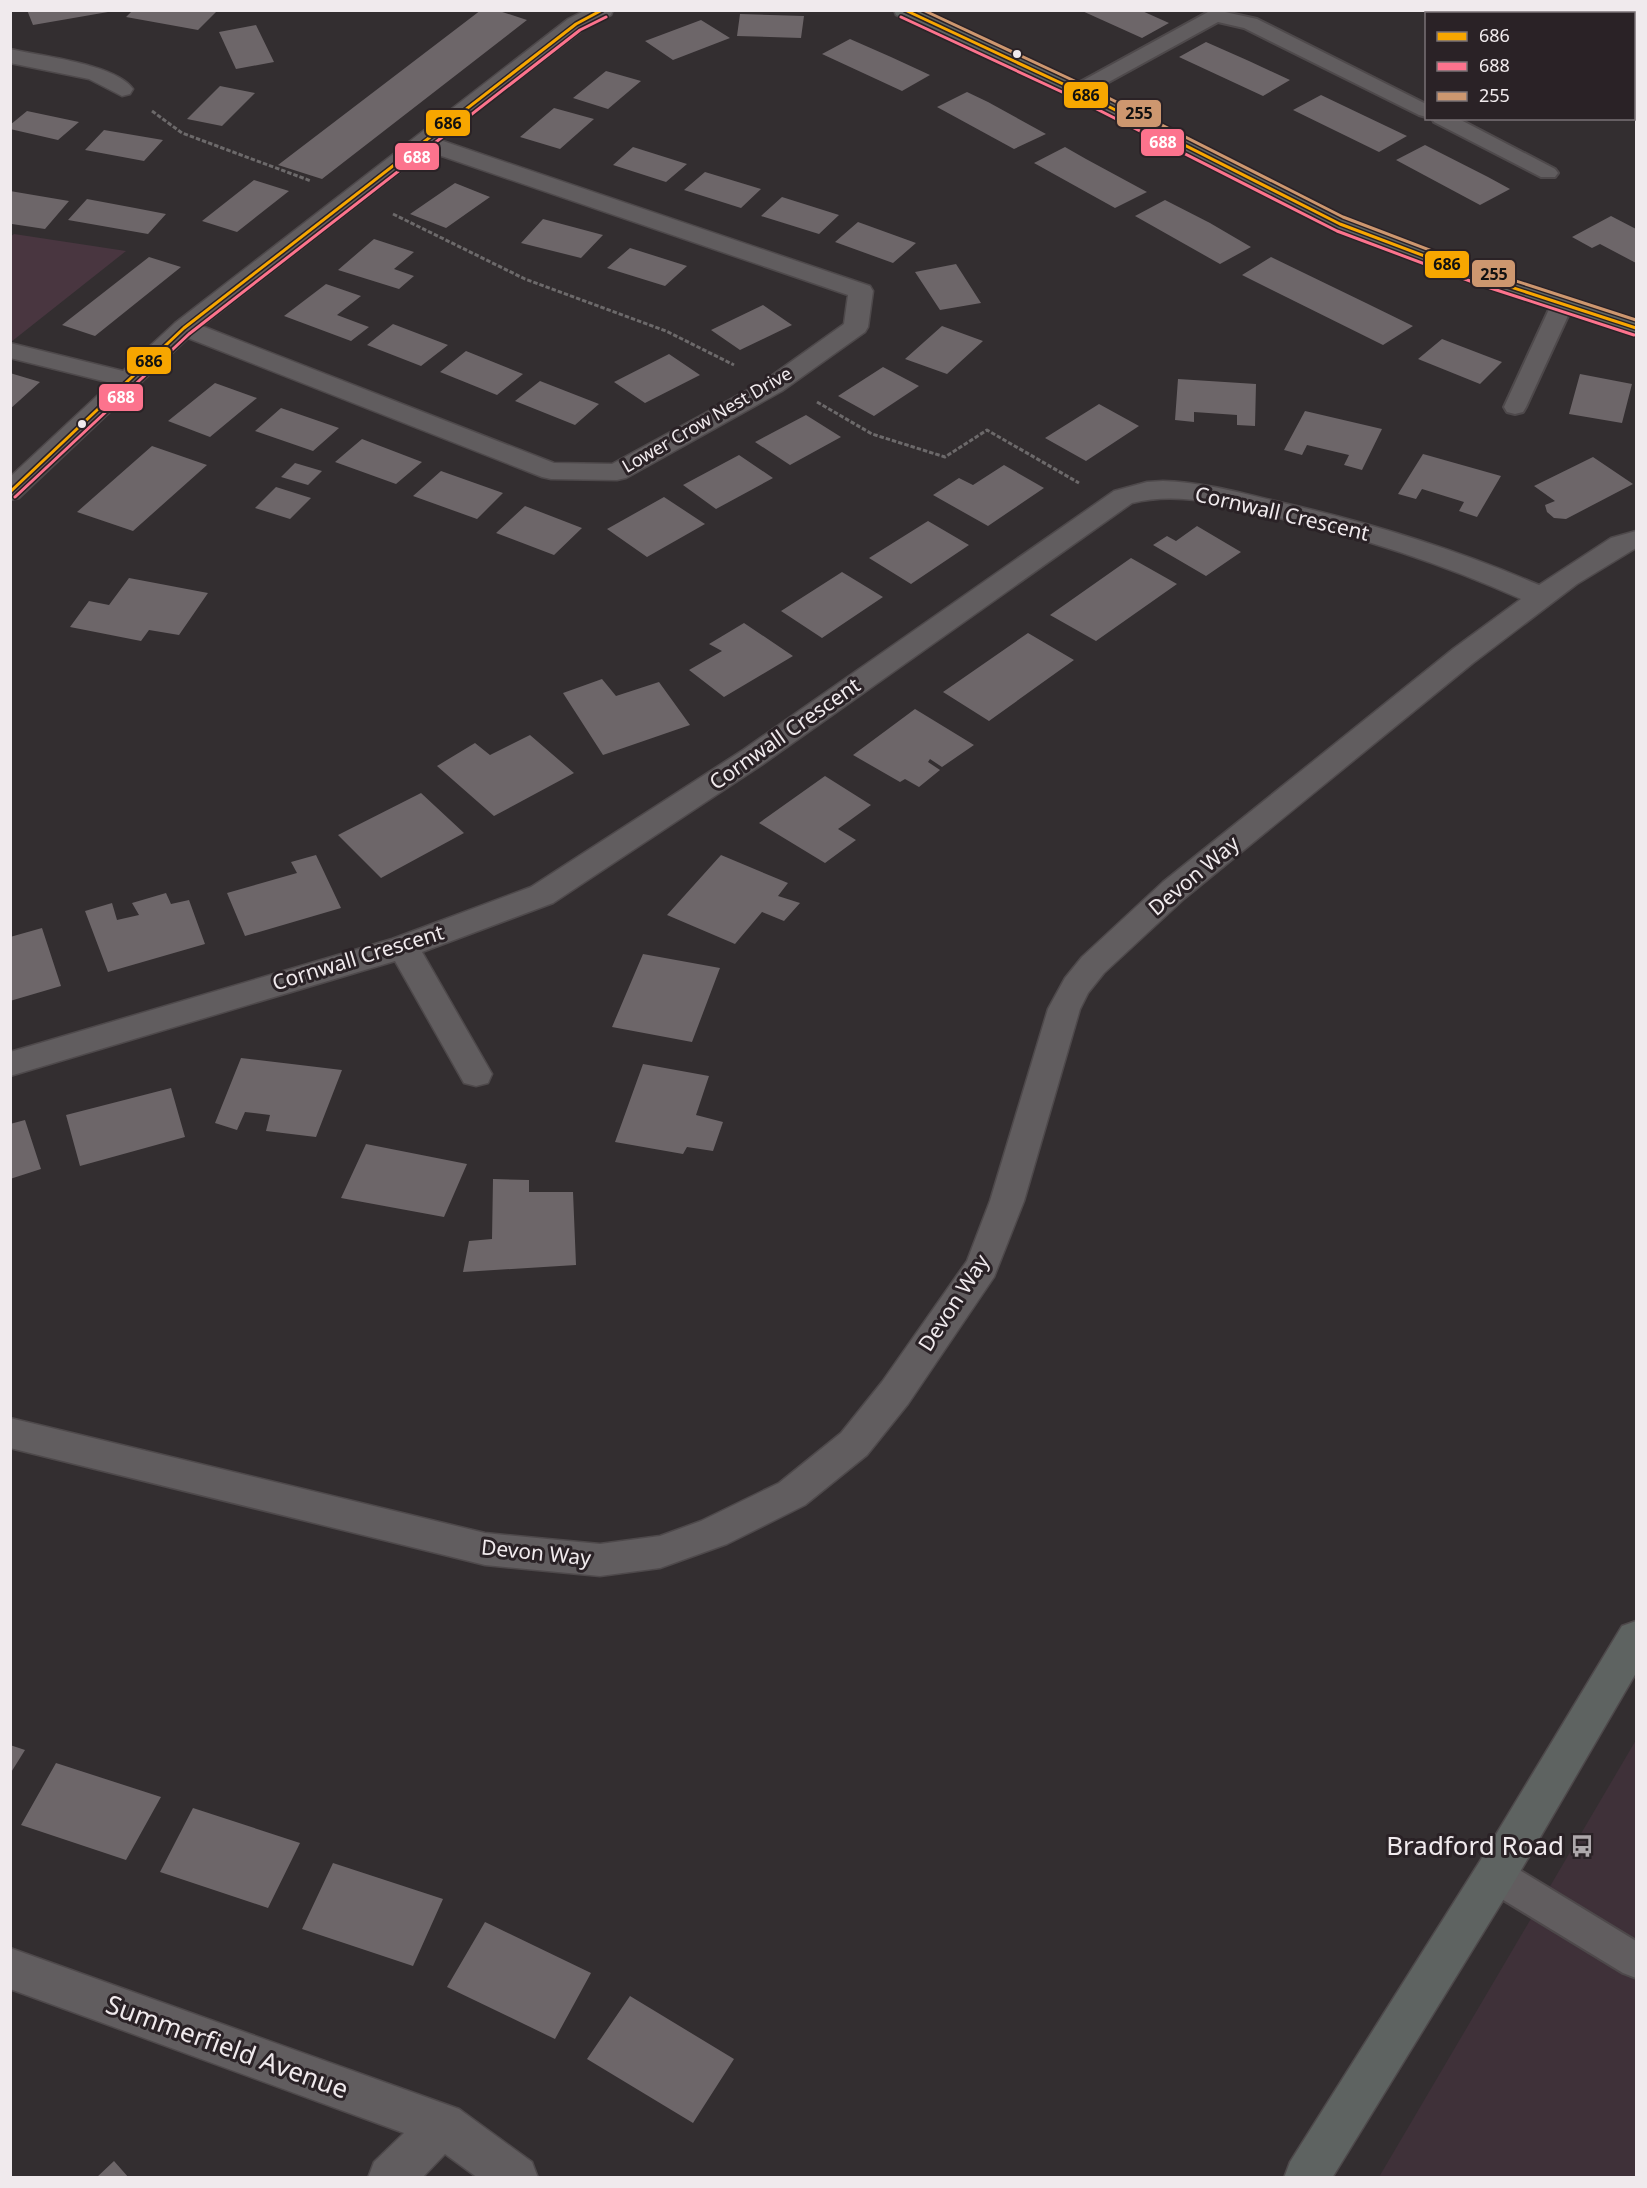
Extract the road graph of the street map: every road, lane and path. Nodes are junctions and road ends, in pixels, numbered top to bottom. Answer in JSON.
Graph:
{"nodes":[{"id":1,"x":603,"y":10,"type":"edge"},
{"id":2,"x":904,"y":10,"type":"edge"},
{"id":3,"x":566,"y":17,"type":"edge"},
{"id":4,"x":10,"y":56,"type":"edge"},
{"id":5,"x":122,"y":89,"type":"joint"},
{"id":6,"x":1078,"y":91,"type":"junction"},
{"id":7,"x":1425,"y":110,"type":"edge"},
{"id":8,"x":1445,"y":120,"type":"edge"},
{"id":9,"x":426,"y":143,"type":"junction"},
{"id":10,"x":1548,"y":173,"type":"dead end"},
{"id":11,"x":357,"y":196,"type":"junction"},
{"id":12,"x":1562,"y":305,"type":"junction"},
{"id":13,"x":184,"y":328,"type":"junction"},
{"id":14,"x":1636,"y":328,"type":"edge"},
{"id":15,"x":10,"y":350,"type":"edge"},
{"id":16,"x":128,"y":381,"type":"junction"},
{"id":17,"x":773,"y":386,"type":"junction"},
{"id":18,"x":1515,"y":407,"type":"dead end"},
{"id":19,"x":10,"y":492,"type":"edge"},
{"id":20,"x":1115,"y":503,"type":"junction"},
{"id":21,"x":1636,"y":539,"type":"edge"},
{"id":22,"x":1542,"y":597,"type":"junction"},
{"id":23,"x":403,"y":947,"type":"junction"},
{"id":24,"x":10,"y":1064,"type":"edge"},
{"id":25,"x":476,"y":1074,"type":"dead end"},
{"id":26,"x":10,"y":1433,"type":"edge"},
{"id":27,"x":1636,"y":1638,"type":"edge"},
{"id":28,"x":1495,"y":1875,"type":"junction"},
{"id":29,"x":1636,"y":1961,"type":"edge"},
{"id":30,"x":10,"y":1968,"type":"edge"},
{"id":31,"x":443,"y":2126,"type":"junction"},
{"id":32,"x":390,"y":2178,"type":"edge"},
{"id":33,"x":516,"y":2178,"type":"edge"},
{"id":34,"x":1306,"y":2178,"type":"edge"}],
"edges":[{"from":1,"to":3,"type":"street"},
{"from":2,"to":6,"type":"main road"},
{"from":3,"to":9,"type":"street"},
{"from":4,"to":5,"type":"street"},
{"from":5,"to":11,"type":"path"},
{"from":6,"to":7,"type":"lane"},
{"from":6,"to":12,"type":"main road"},
{"from":8,"to":10,"type":"lane"},
{"from":9,"to":11,"type":"street"},
{"from":9,"to":17,"type":"street","name":"Lower Crow Nest Drive"},
{"from":11,"to":13,"type":"street"},
{"from":11,"to":17,"type":"path"},
{"from":12,"to":14,"type":"main road"},
{"from":12,"to":18,"type":"lane"},
{"from":13,"to":16,"type":"street"},
{"from":13,"to":17,"type":"street","name":"Lower Crow Nest Drive"},
{"from":15,"to":16,"type":"street"},
{"from":16,"to":19,"type":"street"},
{"from":17,"to":20,"type":"path"},
{"from":20,"to":22,"type":"street","name":"Cornwall Crescent"},
{"from":20,"to":23,"type":"street","name":"Cornwall Crescent"},
{"from":21,"to":22,"type":"street","name":"Devon Way"},
{"from":22,"to":26,"type":"street","name":"Devon Way"},
{"from":23,"to":24,"type":"street","name":"Cornwall Crescent"},
{"from":23,"to":25,"type":"street"},
{"from":27,"to":28,"type":"main road"},
{"from":28,"to":29,"type":"lane"},
{"from":28,"to":34,"type":"main road"},
{"from":30,"to":31,"type":"street","name":"Summerfield Avenue"},
{"from":31,"to":32,"type":"street"},
{"from":31,"to":33,"type":"street","name":"Summerfield Avenue"}]}
